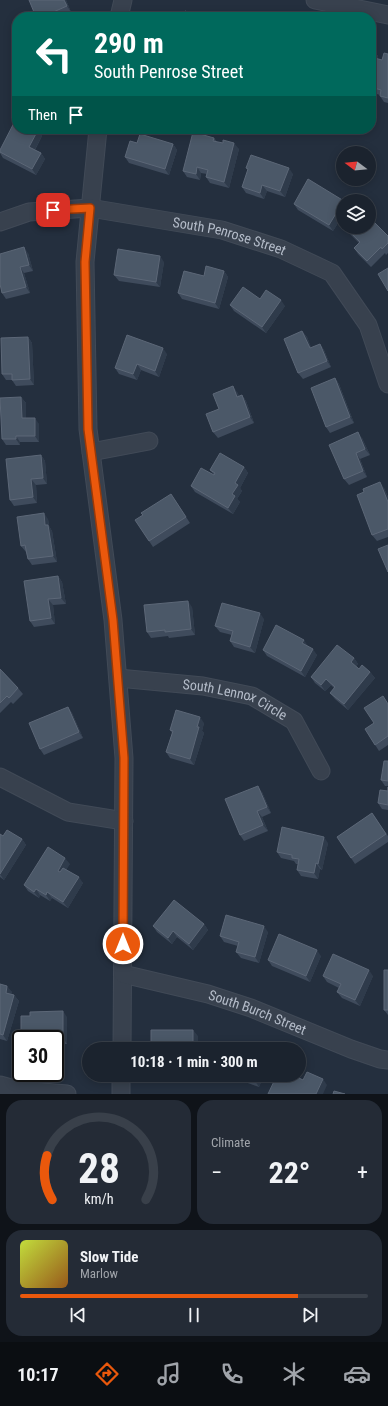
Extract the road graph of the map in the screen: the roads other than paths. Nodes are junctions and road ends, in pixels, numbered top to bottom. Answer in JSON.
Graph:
{"nodes":[{"id":1,"x":123,"y":0,"type":"edge"},
{"id":2,"x":315,"y":0,"type":"edge"},
{"id":3,"x":120,"y":12,"type":"edge"},
{"id":4,"x":373,"y":12,"type":"edge"},
{"id":5,"x":376,"y":13,"type":"edge"},
{"id":6,"x":388,"y":15,"type":"edge"},
{"id":7,"x":97,"y":134,"type":"edge"},
{"id":8,"x":90,"y":208,"type":"junction"},
{"id":9,"x":0,"y":222,"type":"edge"},
{"id":10,"x":388,"y":384,"type":"edge"},
{"id":11,"x":149,"y":441,"type":"dead end"},
{"id":12,"x":91,"y":452,"type":"junction"},
{"id":13,"x":118,"y":678,"type":"junction"},
{"id":14,"x":321,"y":771,"type":"dead end"},
{"id":15,"x":0,"y":776,"type":"edge"},
{"id":16,"x":124,"y":820,"type":"junction"},
{"id":17,"x":123,"y":974,"type":"junction"},
{"id":18,"x":122,"y":1042,"type":"edge"},
{"id":19,"x":388,"y":1060,"type":"edge"},
{"id":20,"x":121,"y":1082,"type":"edge"},
{"id":21,"x":0,"y":1085,"type":"edge"},
{"id":22,"x":67,"y":1094,"type":"edge"},
{"id":23,"x":121,"y":1094,"type":"edge"}],
"edges":[{"from":1,"to":3,"type":"street"},
{"from":2,"to":4,"type":"street"},
{"from":5,"to":6,"type":"street"},
{"from":7,"to":8,"type":"street"},
{"from":8,"to":9,"type":"street","name":"South Penrose Street"},
{"from":8,"to":10,"type":"street","name":"South Penrose Street"},
{"from":8,"to":12,"type":"street"},
{"from":11,"to":12,"type":"street"},
{"from":12,"to":13,"type":"street"},
{"from":13,"to":14,"type":"street","name":"South Lennox Circle"},
{"from":13,"to":16,"type":"street"},
{"from":15,"to":16,"type":"street"},
{"from":16,"to":17,"type":"street"},
{"from":17,"to":18,"type":"street"},
{"from":17,"to":19,"type":"street","name":"South Burch Street"},
{"from":20,"to":23,"type":"street"},
{"from":21,"to":22,"type":"street"}]}
